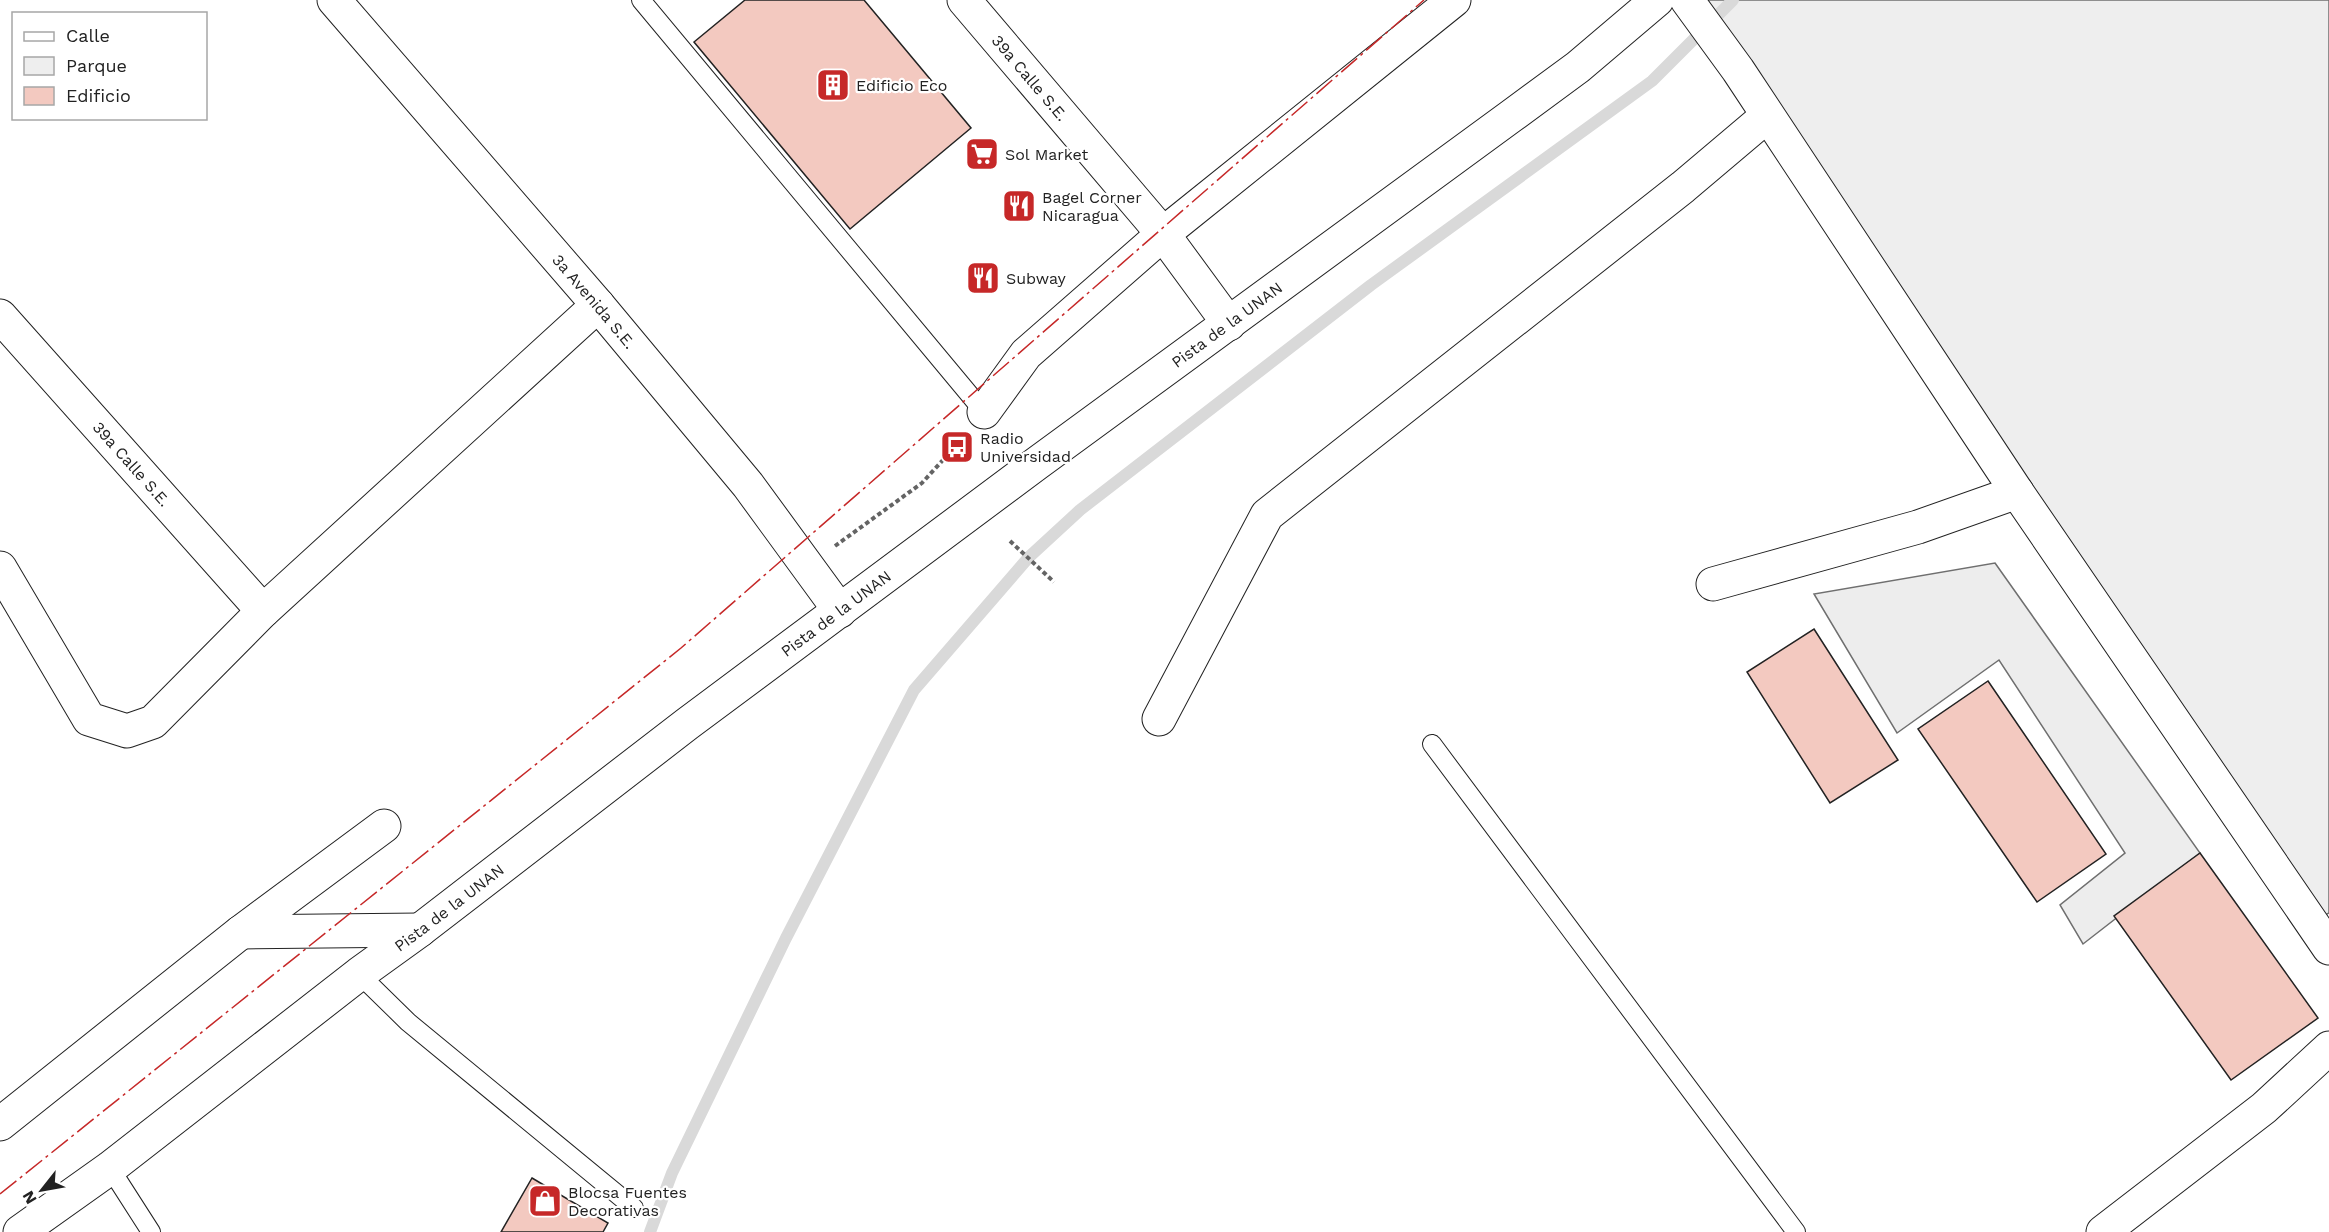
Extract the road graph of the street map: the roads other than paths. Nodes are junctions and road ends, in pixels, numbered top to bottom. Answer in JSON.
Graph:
{"nodes":[{"id":1,"x":334,"y":0,"type":"edge"},
{"id":2,"x":641,"y":0,"type":"edge"},
{"id":3,"x":964,"y":0,"type":"edge"},
{"id":4,"x":1454,"y":0,"type":"edge"},
{"id":5,"x":1657,"y":0,"type":"edge"},
{"id":6,"x":1687,"y":0,"type":"edge"},
{"id":7,"x":1767,"y":116,"type":"junction"},
{"id":8,"x":1163,"y":234,"type":"junction"},
{"id":9,"x":598,"y":305,"type":"junction"},
{"id":10,"x":0,"y":316,"type":"edge"},
{"id":11,"x":1229,"y":324,"type":"junction"},
{"id":12,"x":984,"y":412,"type":"joint"},
{"id":13,"x":2017,"y":492,"type":"junction"},
{"id":14,"x":0,"y":568,"type":"edge"},
{"id":15,"x":1713,"y":584,"type":"dead end"},
{"id":16,"x":840,"y":611,"type":"junction"},
{"id":17,"x":263,"y":612,"type":"junction"},
{"id":18,"x":1159,"y":719,"type":"dead end"},
{"id":19,"x":1432,"y":744,"type":"dead end"},
{"id":20,"x":384,"y":826,"type":"dead end"},
{"id":21,"x":420,"y":930,"type":"junction"},
{"id":22,"x":241,"y":932,"type":"junction"},
{"id":23,"x":2329,"y":948,"type":"edge"},
{"id":24,"x":358,"y":974,"type":"junction"},
{"id":25,"x":2329,"y":1048,"type":"edge"},
{"id":26,"x":0,"y":1124,"type":"edge"},
{"id":27,"x":110,"y":1168,"type":"junction"},
{"id":28,"x":634,"y":1208,"type":"dead end"},
{"id":29,"x":20,"y":1232,"type":"edge"},
{"id":30,"x":151,"y":1232,"type":"edge"},
{"id":31,"x":1796,"y":1232,"type":"edge"},
{"id":32,"x":2103,"y":1232,"type":"edge"}],
"edges":[{"from":1,"to":9,"type":"street","name":"3a Avenida S.E."},
{"from":2,"to":12,"type":"lane"},
{"from":3,"to":8,"type":"street","name":"39a Calle S.E."},
{"from":4,"to":8,"type":"street"},
{"from":5,"to":11,"type":"street","name":"Pista de la UNAN"},
{"from":6,"to":7,"type":"street"},
{"from":7,"to":13,"type":"street"},
{"from":7,"to":18,"type":"street"},
{"from":8,"to":11,"type":"street","name":"39a Calle S.E."},
{"from":8,"to":12,"type":"street"},
{"from":9,"to":16,"type":"street","name":"3a Avenida S.E."},
{"from":9,"to":17,"type":"street"},
{"from":10,"to":17,"type":"street","name":"39a Calle S.E."},
{"from":11,"to":16,"type":"street","name":"Pista de la UNAN"},
{"from":13,"to":15,"type":"street"},
{"from":13,"to":23,"type":"street"},
{"from":14,"to":17,"type":"street"},
{"from":16,"to":21,"type":"street","name":"Pista de la UNAN"},
{"from":19,"to":31,"type":"lane"},
{"from":20,"to":22,"type":"street"},
{"from":21,"to":22,"type":"street"},
{"from":21,"to":24,"type":"street","name":"Pista de la UNAN"},
{"from":22,"to":26,"type":"street"},
{"from":24,"to":27,"type":"street","name":"Pista de la UNAN"},
{"from":24,"to":28,"type":"lane"},
{"from":25,"to":32,"type":"street"},
{"from":27,"to":29,"type":"street","name":"Pista de la UNAN"},
{"from":27,"to":30,"type":"lane"}]}
